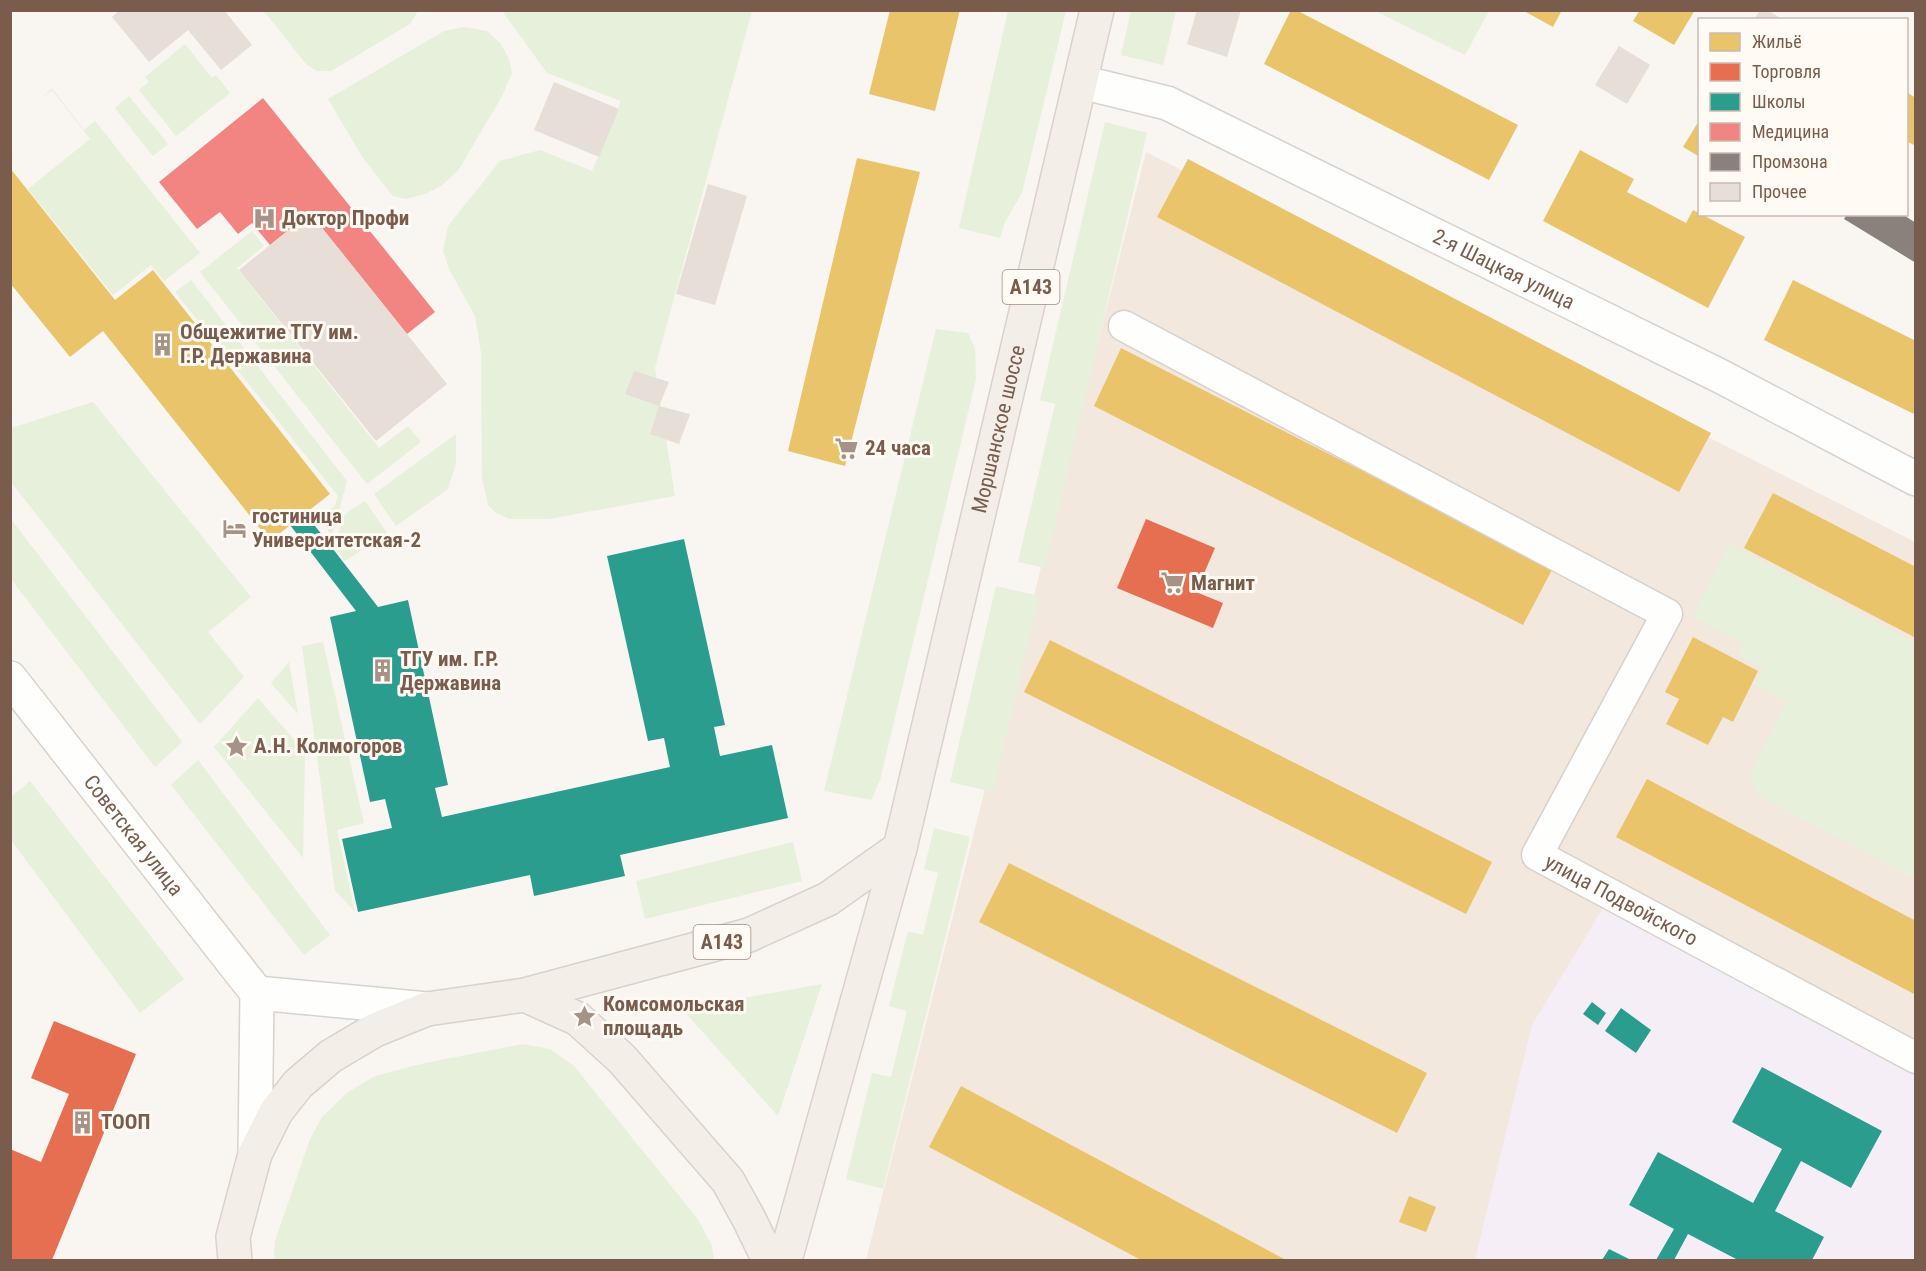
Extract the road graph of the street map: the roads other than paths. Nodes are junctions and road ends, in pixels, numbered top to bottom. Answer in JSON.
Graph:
{"nodes":[{"id":1,"x":1097,"y":10,"type":"edge"},
{"id":2,"x":1081,"y":82,"type":"junction"},
{"id":3,"x":1124,"y":326,"type":"dead end"},
{"id":4,"x":1916,"y":479,"type":"edge"},
{"id":5,"x":10,"y":678,"type":"edge"},
{"id":6,"x":900,"y":848,"type":"junction"},
{"id":7,"x":257,"y":993,"type":"junction"},
{"id":8,"x":525,"y":996,"type":"junction"},
{"id":9,"x":427,"y":1009,"type":"junction"},
{"id":10,"x":1916,"y":1058,"type":"edge"},
{"id":11,"x":255,"y":1154,"type":"junction"},
{"id":12,"x":229,"y":1253,"type":"edge"},
{"id":13,"x":768,"y":1260,"type":"edge"},
{"id":14,"x":785,"y":1260,"type":"edge"}],
"edges":[{"from":1,"to":2,"type":"main road","name":"Моршанское шоссе","number":"А143"},
{"from":2,"to":4,"type":"street","name":"2-я Шацкая улица"},
{"from":2,"to":6,"type":"main road","name":"Моршанское шоссе","number":"А143"},
{"from":3,"to":10,"type":"street","name":"улица Подвойского"},
{"from":5,"to":7,"type":"street","name":"Советская улица"},
{"from":6,"to":8,"type":"main road","number":"А143"},
{"from":6,"to":14,"type":"main road","name":"Моршанское шоссе"},
{"from":7,"to":9,"type":"street"},
{"from":7,"to":11,"type":"street"},
{"from":8,"to":9,"type":"main road"},
{"from":8,"to":13,"type":"main road"},
{"from":9,"to":11,"type":"main road"},
{"from":11,"to":12,"type":"main road"}]}
